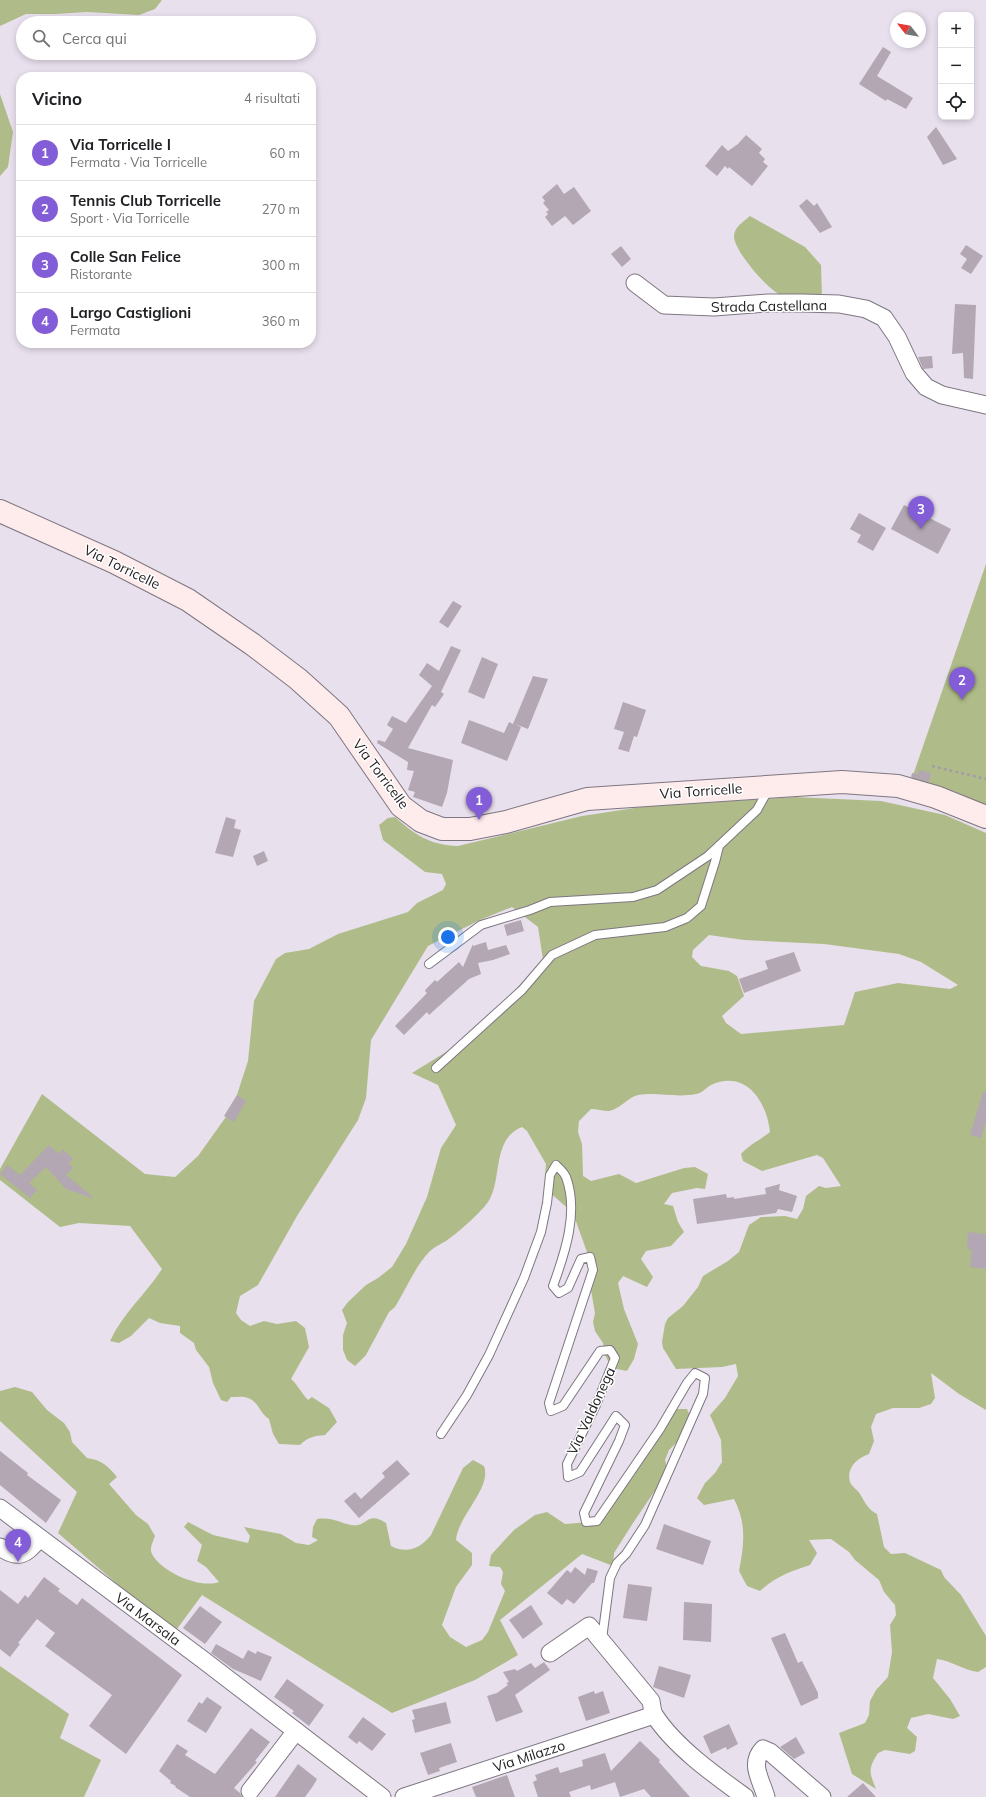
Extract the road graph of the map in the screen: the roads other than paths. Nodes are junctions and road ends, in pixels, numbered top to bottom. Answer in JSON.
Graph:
{"nodes":[{"id":1,"x":634,"y":283,"type":"dead end"},
{"id":2,"x":986,"y":405,"type":"edge"},
{"id":3,"x":0,"y":511,"type":"edge"},
{"id":4,"x":770,"y":786,"type":"junction"},
{"id":5,"x":986,"y":816,"type":"edge"},
{"id":6,"x":719,"y":846,"type":"junction"},
{"id":7,"x":429,"y":964,"type":"dead end"},
{"id":8,"x":436,"y":1068,"type":"dead end"},
{"id":9,"x":441,"y":1434,"type":"dead end"},
{"id":10,"x":2,"y":1514,"type":"edge"},
{"id":11,"x":39,"y":1538,"type":"junction"},
{"id":12,"x":0,"y":1547,"type":"edge"},
{"id":13,"x":602,"y":1640,"type":"junction"},
{"id":14,"x":550,"y":1653,"type":"dead end"},
{"id":15,"x":654,"y":1715,"type":"junction"},
{"id":16,"x":296,"y":1731,"type":"junction"},
{"id":17,"x":250,"y":1791,"type":"dead end"},
{"id":18,"x":382,"y":1797,"type":"edge"},
{"id":19,"x":404,"y":1797,"type":"edge"},
{"id":20,"x":746,"y":1797,"type":"edge"},
{"id":21,"x":766,"y":1797,"type":"edge"},
{"id":22,"x":822,"y":1797,"type":"edge"}],
"edges":[{"from":1,"to":2,"type":"street","name":"Strada Castellana"},
{"from":3,"to":4,"type":"street","name":"Via Torricelle"},
{"from":4,"to":5,"type":"street","name":"Via Torricelle"},
{"from":4,"to":6,"type":"lane"},
{"from":6,"to":7,"type":"lane"},
{"from":6,"to":8,"type":"lane"},
{"from":9,"to":13,"type":"lane","name":"Via Valdonega"},
{"from":10,"to":11,"type":"street","name":"Via Marsala"},
{"from":11,"to":12,"type":"street"},
{"from":11,"to":16,"type":"street","name":"Via Marsala"},
{"from":13,"to":14,"type":"street"},
{"from":13,"to":15,"type":"street"},
{"from":15,"to":19,"type":"street","name":"Via Milazzo"},
{"from":15,"to":20,"type":"street"},
{"from":16,"to":17,"type":"street"},
{"from":16,"to":18,"type":"street","name":"Via Marsala"},
{"from":21,"to":22,"type":"street"}]}
